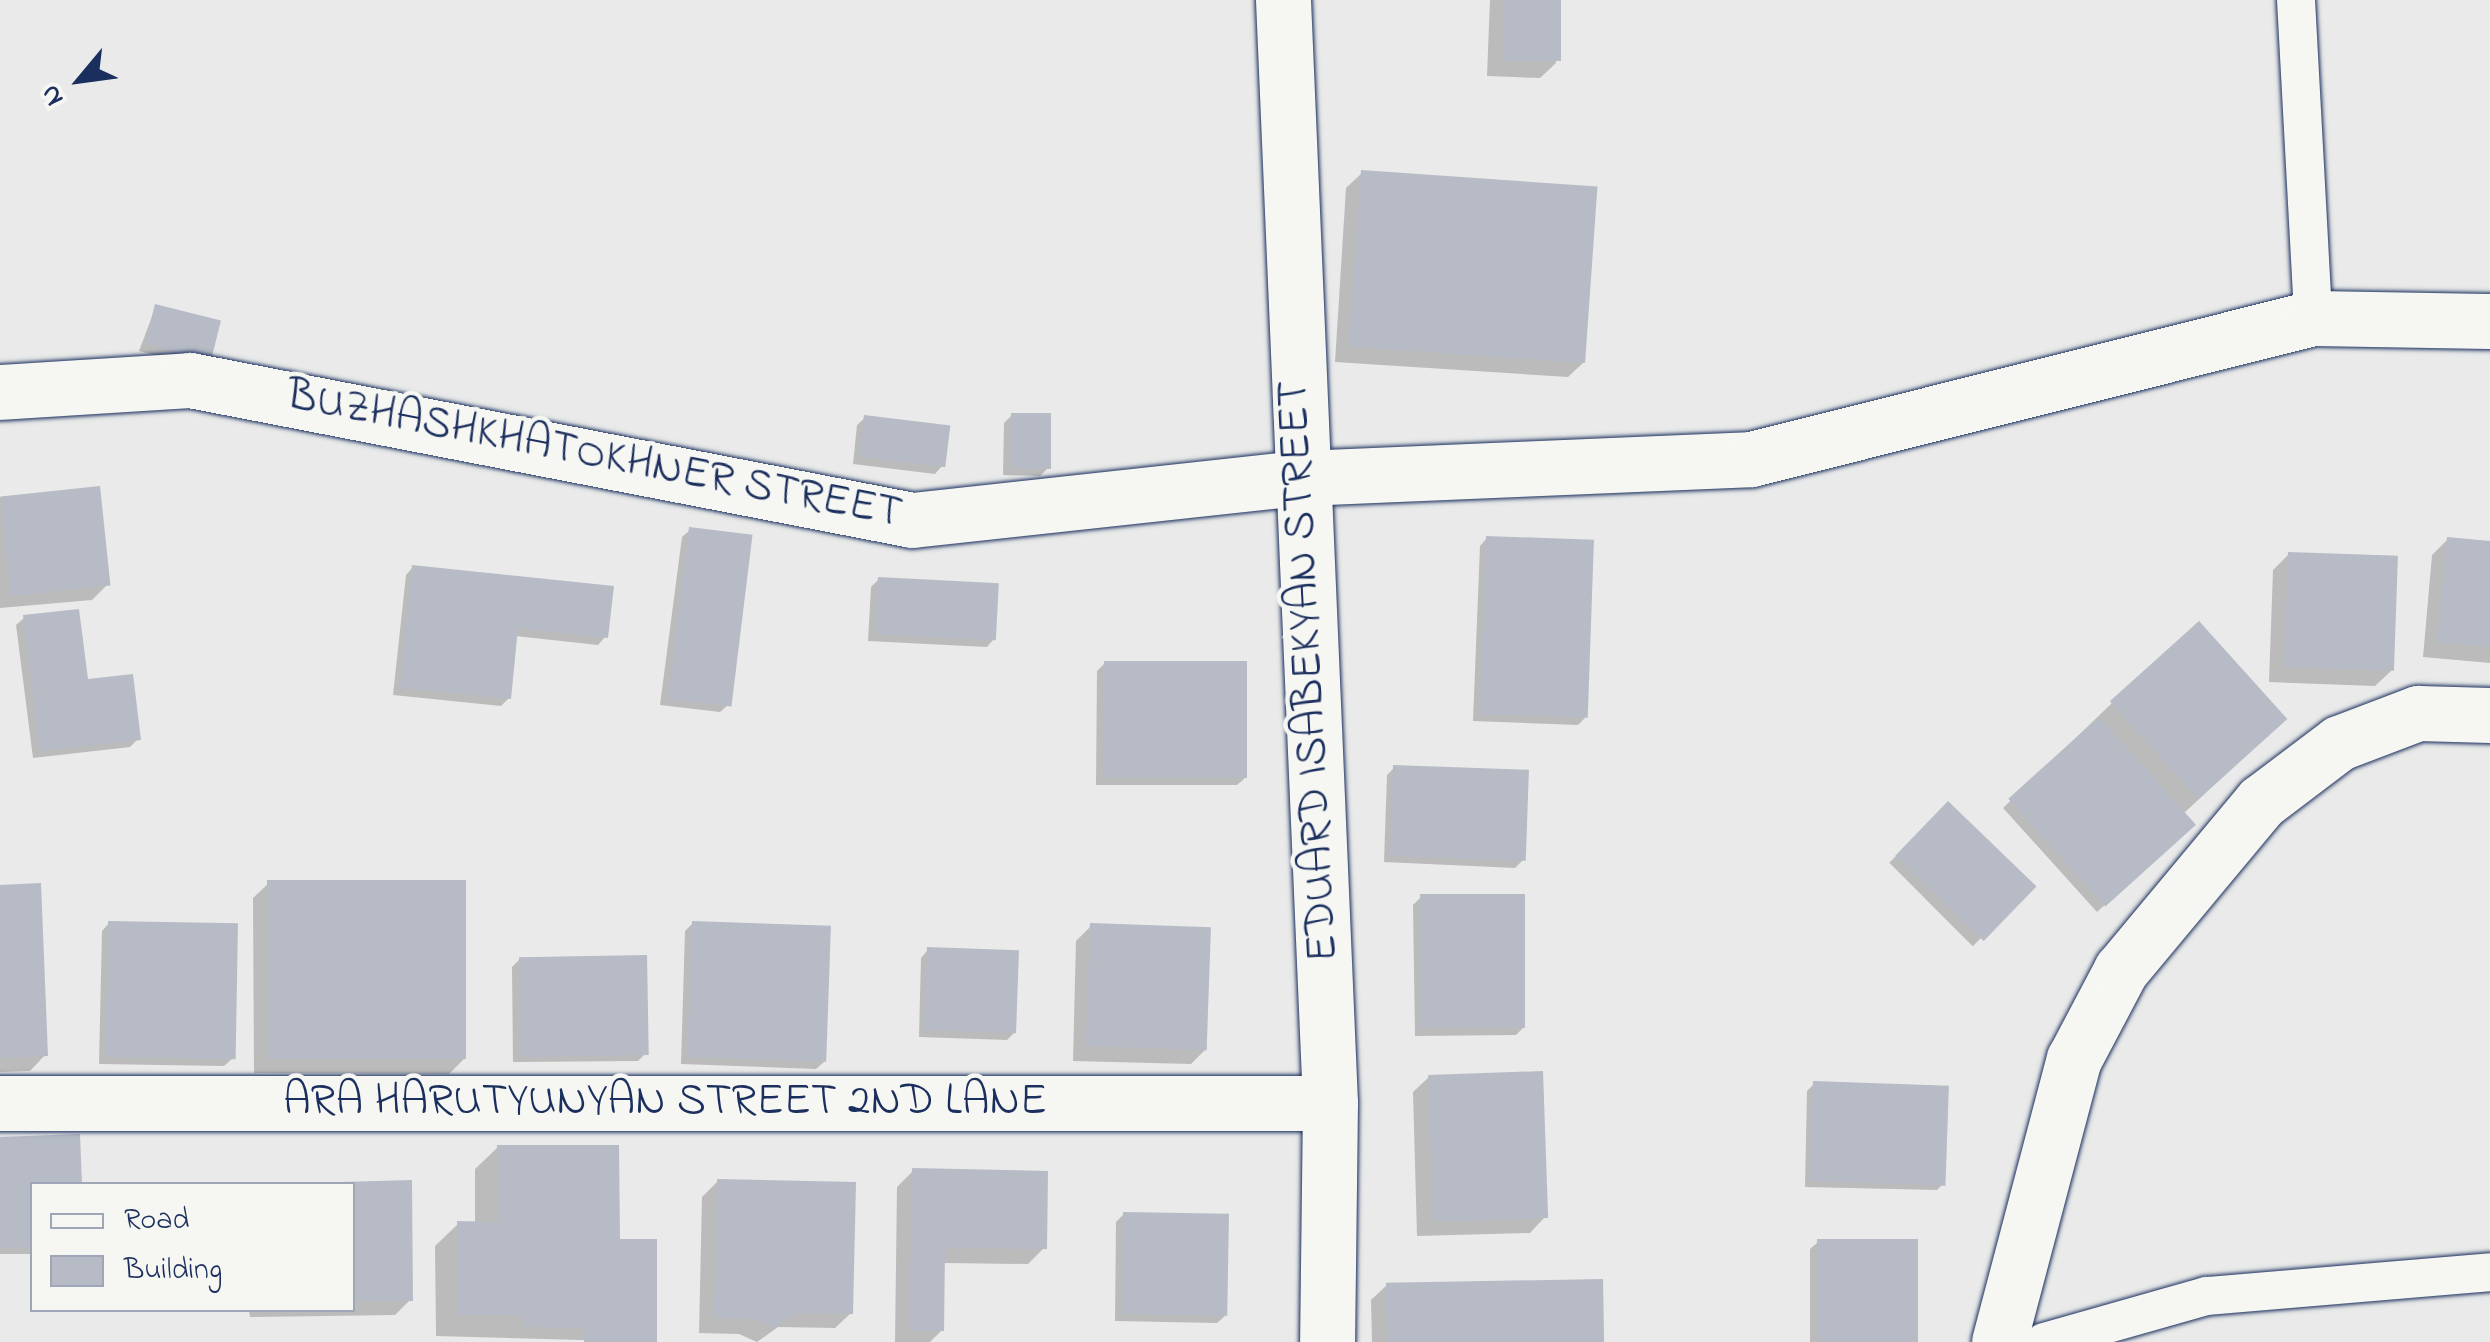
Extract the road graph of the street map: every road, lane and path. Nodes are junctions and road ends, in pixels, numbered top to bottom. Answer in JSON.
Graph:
{"nodes":[{"id":1,"x":1284,"y":0,"type":"edge"},
{"id":2,"x":2296,"y":0,"type":"edge"},
{"id":3,"x":2313,"y":318,"type":"junction"},
{"id":4,"x":2490,"y":322,"type":"edge"},
{"id":5,"x":0,"y":392,"type":"edge"},
{"id":6,"x":1300,"y":478,"type":"junction"},
{"id":7,"x":2490,"y":715,"type":"edge"},
{"id":8,"x":1330,"y":1102,"type":"junction"},
{"id":9,"x":0,"y":1103,"type":"edge"},
{"id":10,"x":2490,"y":1272,"type":"edge"},
{"id":11,"x":1326,"y":1342,"type":"edge"},
{"id":12,"x":1998,"y":1342,"type":"edge"},
{"id":13,"x":2044,"y":1342,"type":"edge"}],
"edges":[{"from":1,"to":6,"type":"street","name":"EDUARD ISABEKYAN STREET"},
{"from":2,"to":3,"type":"lane"},
{"from":3,"to":4,"type":"street","name":"BUZHASHKHATOKHNER STREET"},
{"from":3,"to":6,"type":"street","name":"BUZHASHKHATOKHNER STREET"},
{"from":5,"to":6,"type":"street","name":"BUZHASHKHATOKHNER STREET"},
{"from":6,"to":8,"type":"street","name":"EDUARD ISABEKYAN STREET"},
{"from":7,"to":12,"type":"street"},
{"from":8,"to":9,"type":"street","name":"ARA HARUTYUNYAN STREET 2ND LANE"},
{"from":8,"to":11,"type":"street","name":"EDUARD ISABEKYAN STREET"},
{"from":10,"to":13,"type":"lane"}]}
